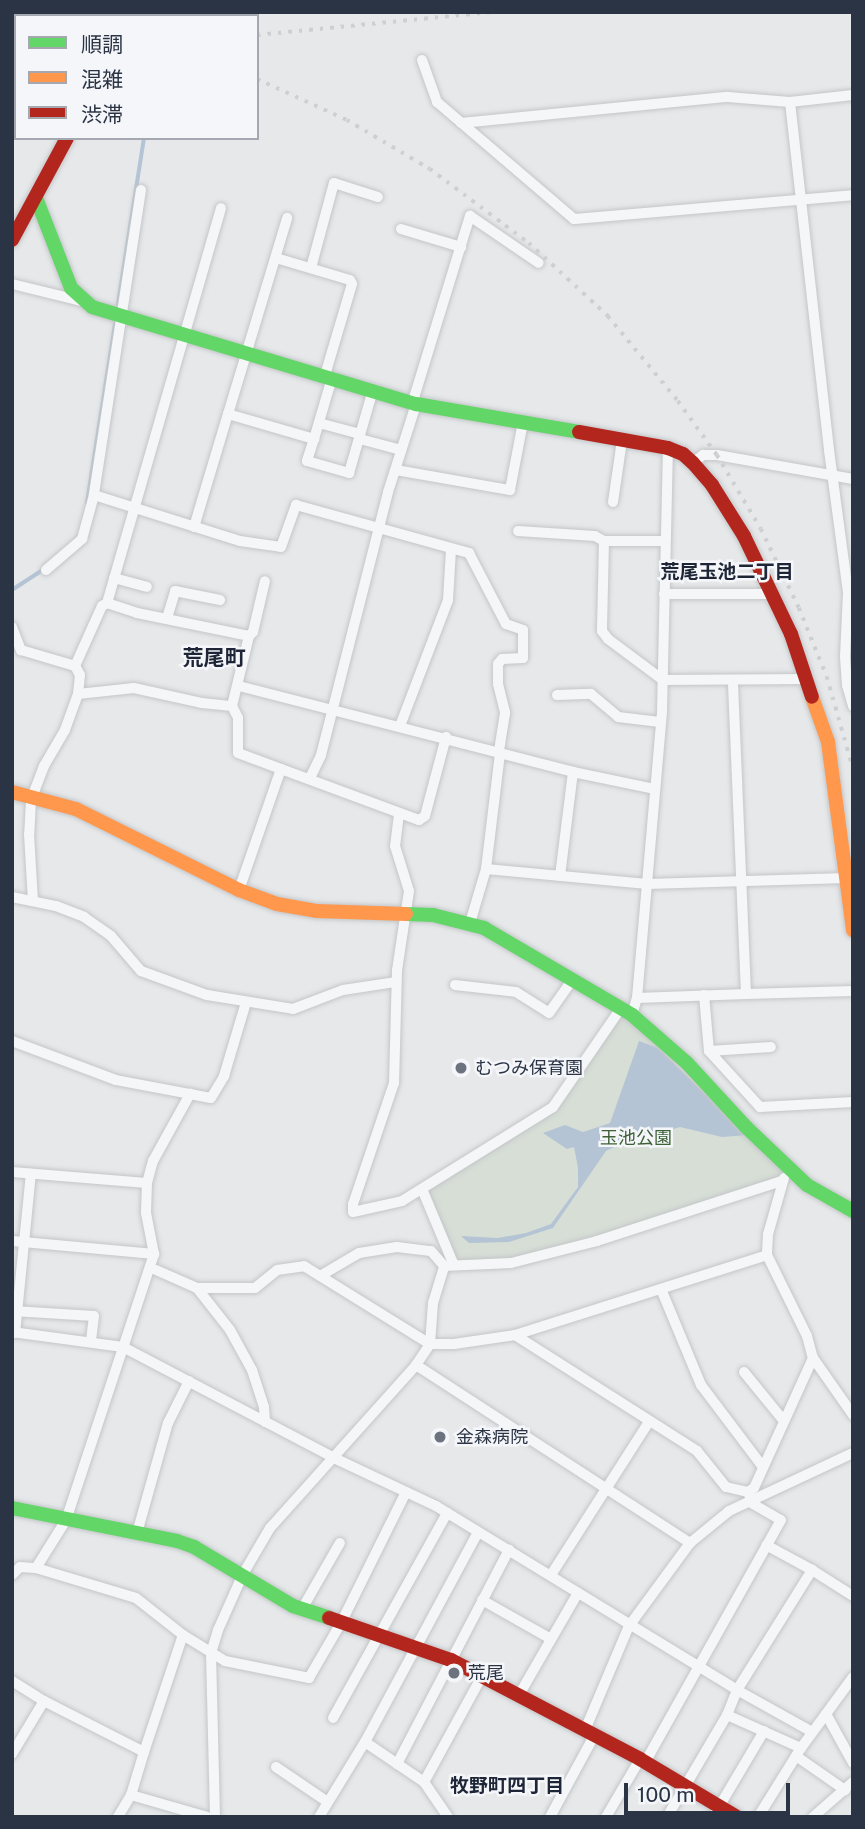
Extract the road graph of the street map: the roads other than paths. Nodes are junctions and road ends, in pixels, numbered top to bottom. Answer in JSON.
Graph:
{"nodes":[{"id":1,"x":422,"y":60,"type":"dead end"},
{"id":2,"x":853,"y":95,"type":"edge"},
{"id":3,"x":790,"y":102,"type":"junction"},
{"id":4,"x":461,"y":123,"type":"junction"},
{"id":5,"x":66,"y":140,"type":"edge"},
{"id":6,"x":141,"y":190,"type":"dead end"},
{"id":7,"x":853,"y":194,"type":"edge"},
{"id":8,"x":378,"y":197,"type":"dead end"},
{"id":9,"x":36,"y":198,"type":"junction"},
{"id":10,"x":801,"y":198,"type":"junction"},
{"id":11,"x":221,"y":208,"type":"dead end"},
{"id":12,"x":287,"y":218,"type":"dead end"},
{"id":13,"x":401,"y":229,"type":"dead end"},
{"id":14,"x":12,"y":240,"type":"edge"},
{"id":15,"x":461,"y":247,"type":"junction"},
{"id":16,"x":276,"y":258,"type":"junction"},
{"id":17,"x":539,"y":263,"type":"dead end"},
{"id":18,"x":311,"y":268,"type":"junction"},
{"id":19,"x":12,"y":284,"type":"edge"},
{"id":20,"x":82,"y":301,"type":"junction"},
{"id":21,"x":121,"y":316,"type":"junction"},
{"id":22,"x":184,"y":334,"type":"junction"},
{"id":23,"x":247,"y":353,"type":"junction"},
{"id":24,"x":328,"y":377,"type":"junction"},
{"id":25,"x":373,"y":390,"type":"junction"},
{"id":26,"x":414,"y":402,"type":"junction"},
{"id":27,"x":228,"y":414,"type":"junction"},
{"id":28,"x":523,"y":422,"type":"junction"},
{"id":29,"x":319,"y":423,"type":"junction"},
{"id":30,"x":360,"y":437,"type":"junction"},
{"id":31,"x":313,"y":439,"type":"junction"},
{"id":32,"x":622,"y":440,"type":"junction"},
{"id":33,"x":668,"y":448,"type":"junction"},
{"id":34,"x":401,"y":450,"type":"junction"},
{"id":35,"x":693,"y":463,"type":"junction"},
{"id":36,"x":396,"y":471,"type":"junction"},
{"id":37,"x":832,"y":477,"type":"junction"},
{"id":38,"x":853,"y":479,"type":"edge"},
{"id":39,"x":94,"y":495,"type":"junction"},
{"id":40,"x":613,"y":502,"type":"dead end"},
{"id":41,"x":134,"y":508,"type":"junction"},
{"id":42,"x":194,"y":527,"type":"junction"},
{"id":43,"x":379,"y":528,"type":"junction"},
{"id":44,"x":518,"y":531,"type":"dead end"},
{"id":45,"x":848,"y":537,"type":"edge"},
{"id":46,"x":604,"y":541,"type":"junction"},
{"id":47,"x":664,"y":541,"type":"junction"},
{"id":48,"x":451,"y":549,"type":"junction"},
{"id":49,"x":46,"y":570,"type":"dead end"},
{"id":50,"x":114,"y":578,"type":"junction"},
{"id":51,"x":265,"y":581,"type":"dead end"},
{"id":52,"x":147,"y":587,"type":"dead end"},
{"id":53,"x":851,"y":593,"type":"edge"},
{"id":54,"x":664,"y":594,"type":"junction"},
{"id":55,"x":772,"y":594,"type":"junction"},
{"id":56,"x":220,"y":600,"type":"dead end"},
{"id":57,"x":107,"y":603,"type":"junction"},
{"id":58,"x":167,"y":618,"type":"junction"},
{"id":59,"x":12,"y":627,"type":"edge"},
{"id":60,"x":249,"y":636,"type":"junction"},
{"id":61,"x":75,"y":666,"type":"junction"},
{"id":62,"x":849,"y":675,"type":"edge"},
{"id":63,"x":806,"y":679,"type":"junction"},
{"id":64,"x":663,"y":680,"type":"junction"},
{"id":65,"x":733,"y":680,"type":"junction"},
{"id":66,"x":239,"y":686,"type":"junction"},
{"id":67,"x":78,"y":694,"type":"junction"},
{"id":68,"x":557,"y":695,"type":"dead end"},
{"id":69,"x":232,"y":706,"type":"junction"},
{"id":70,"x":853,"y":706,"type":"edge"},
{"id":71,"x":332,"y":710,"type":"junction"},
{"id":72,"x":660,"y":722,"type":"junction"},
{"id":73,"x":400,"y":726,"type":"junction"},
{"id":74,"x":446,"y":737,"type":"junction"},
{"id":75,"x":499,"y":752,"type":"junction"},
{"id":76,"x":281,"y":769,"type":"junction"},
{"id":77,"x":573,"y":772,"type":"junction"},
{"id":78,"x":310,"y":778,"type":"junction"},
{"id":79,"x":655,"y":789,"type":"junction"},
{"id":80,"x":12,"y":792,"type":"edge"},
{"id":81,"x":32,"y":795,"type":"junction"},
{"id":82,"x":399,"y":814,"type":"junction"},
{"id":83,"x":486,"y":869,"type":"junction"},
{"id":84,"x":560,"y":876,"type":"junction"},
{"id":85,"x":847,"y":878,"type":"junction"},
{"id":86,"x":741,"y":881,"type":"junction"},
{"id":87,"x":647,"y":884,"type":"junction"},
{"id":88,"x":239,"y":890,"type":"junction"},
{"id":89,"x":12,"y":897,"type":"edge"},
{"id":90,"x":33,"y":901,"type":"junction"},
{"id":91,"x":407,"y":915,"type":"junction"},
{"id":92,"x":470,"y":923,"type":"junction"},
{"id":93,"x":853,"y":930,"type":"edge"},
{"id":94,"x":573,"y":979,"type":"junction"},
{"id":95,"x":396,"y":982,"type":"junction"},
{"id":96,"x":455,"y":985,"type":"dead end"},
{"id":97,"x":853,"y":991,"type":"edge"},
{"id":98,"x":746,"y":993,"type":"junction"},
{"id":99,"x":704,"y":995,"type":"junction"},
{"id":100,"x":637,"y":998,"type":"junction"},
{"id":101,"x":246,"y":1002,"type":"junction"},
{"id":102,"x":626,"y":1012,"type":"junction"},
{"id":103,"x":12,"y":1041,"type":"edge"},
{"id":104,"x":771,"y":1047,"type":"dead end"},
{"id":105,"x":709,"y":1051,"type":"junction"},
{"id":106,"x":190,"y":1094,"type":"junction"},
{"id":107,"x":853,"y":1102,"type":"edge"},
{"id":108,"x":12,"y":1172,"type":"edge"},
{"id":109,"x":31,"y":1174,"type":"junction"},
{"id":110,"x":787,"y":1175,"type":"junction"},
{"id":111,"x":147,"y":1183,"type":"junction"},
{"id":112,"x":422,"y":1189,"type":"junction"},
{"id":113,"x":853,"y":1211,"type":"edge"},
{"id":114,"x":12,"y":1241,"type":"edge"},
{"id":115,"x":26,"y":1242,"type":"junction"},
{"id":116,"x":154,"y":1254,"type":"junction"},
{"id":117,"x":767,"y":1255,"type":"junction"},
{"id":118,"x":449,"y":1265,"type":"junction"},
{"id":119,"x":156,"y":1270,"type":"dead end"},
{"id":120,"x":320,"y":1276,"type":"junction"},
{"id":121,"x":197,"y":1288,"type":"junction"},
{"id":122,"x":661,"y":1289,"type":"junction"},
{"id":123,"x":15,"y":1311,"type":"edge"},
{"id":124,"x":14,"y":1333,"type":"edge"},
{"id":125,"x":515,"y":1335,"type":"junction"},
{"id":126,"x":91,"y":1341,"type":"junction"},
{"id":127,"x":430,"y":1344,"type":"junction"},
{"id":128,"x":123,"y":1346,"type":"junction"},
{"id":129,"x":813,"y":1358,"type":"junction"},
{"id":130,"x":416,"y":1366,"type":"junction"},
{"id":131,"x":744,"y":1372,"type":"dead end"},
{"id":132,"x":189,"y":1381,"type":"junction"},
{"id":133,"x":853,"y":1415,"type":"edge"},
{"id":134,"x":784,"y":1421,"type":"junction"},
{"id":135,"x":265,"y":1422,"type":"junction"},
{"id":136,"x":649,"y":1422,"type":"junction"},
{"id":137,"x":853,"y":1453,"type":"edge"},
{"id":138,"x":334,"y":1458,"type":"junction"},
{"id":139,"x":763,"y":1467,"type":"junction"},
{"id":140,"x":606,"y":1489,"type":"junction"},
{"id":141,"x":406,"y":1492,"type":"junction"},
{"id":142,"x":749,"y":1496,"type":"junction"},
{"id":143,"x":12,"y":1508,"type":"edge"},
{"id":144,"x":447,"y":1513,"type":"junction"},
{"id":145,"x":66,"y":1520,"type":"junction"},
{"id":146,"x":478,"y":1532,"type":"junction"},
{"id":147,"x":137,"y":1533,"type":"junction"},
{"id":148,"x":340,"y":1543,"type":"dead end"},
{"id":149,"x":690,"y":1543,"type":"junction"},
{"id":150,"x":766,"y":1545,"type":"junction"},
{"id":151,"x":509,"y":1550,"type":"junction"},
{"id":152,"x":36,"y":1568,"type":"junction"},
{"id":153,"x":812,"y":1570,"type":"junction"},
{"id":154,"x":243,"y":1574,"type":"junction"},
{"id":155,"x":12,"y":1575,"type":"edge"},
{"id":156,"x":551,"y":1576,"type":"junction"},
{"id":157,"x":578,"y":1593,"type":"junction"},
{"id":158,"x":853,"y":1595,"type":"edge"},
{"id":159,"x":482,"y":1600,"type":"junction"},
{"id":160,"x":302,"y":1609,"type":"junction"},
{"id":161,"x":342,"y":1621,"type":"junction"},
{"id":162,"x":629,"y":1626,"type":"junction"},
{"id":163,"x":183,"y":1634,"type":"junction"},
{"id":164,"x":379,"y":1634,"type":"junction"},
{"id":165,"x":551,"y":1639,"type":"junction"},
{"id":166,"x":416,"y":1646,"type":"junction"},
{"id":167,"x":211,"y":1653,"type":"junction"},
{"id":168,"x":451,"y":1660,"type":"junction"},
{"id":169,"x":697,"y":1666,"type":"junction"},
{"id":170,"x":482,"y":1676,"type":"junction"},
{"id":171,"x":852,"y":1680,"type":"edge"},
{"id":172,"x":12,"y":1681,"type":"edge"},
{"id":173,"x":737,"y":1690,"type":"junction"},
{"id":174,"x":519,"y":1695,"type":"junction"},
{"id":175,"x":44,"y":1701,"type":"junction"},
{"id":176,"x":826,"y":1714,"type":"junction"},
{"id":177,"x":727,"y":1715,"type":"junction"},
{"id":178,"x":333,"y":1718,"type":"dead end"},
{"id":179,"x":764,"y":1731,"type":"junction"},
{"id":180,"x":812,"y":1732,"type":"junction"},
{"id":181,"x":590,"y":1733,"type":"junction"},
{"id":182,"x":365,"y":1742,"type":"junction"},
{"id":183,"x":145,"y":1752,"type":"junction"},
{"id":184,"x":798,"y":1752,"type":"junction"},
{"id":185,"x":12,"y":1754,"type":"edge"},
{"id":186,"x":643,"y":1760,"type":"junction"},
{"id":187,"x":853,"y":1763,"type":"edge"},
{"id":188,"x":397,"y":1764,"type":"junction"},
{"id":189,"x":276,"y":1767,"type":"dead end"},
{"id":190,"x":424,"y":1782,"type":"junction"},
{"id":191,"x":686,"y":1786,"type":"junction"},
{"id":192,"x":849,"y":1786,"type":"edge"},
{"id":193,"x":131,"y":1795,"type":"junction"},
{"id":194,"x":326,"y":1801,"type":"junction"},
{"id":195,"x":716,"y":1811,"type":"edge"},
{"id":196,"x":552,"y":1815,"type":"edge"},
{"id":197,"x":118,"y":1817,"type":"edge"},
{"id":198,"x":207,"y":1817,"type":"edge"},
{"id":199,"x":215,"y":1817,"type":"edge"},
{"id":200,"x":319,"y":1817,"type":"edge"},
{"id":201,"x":448,"y":1817,"type":"edge"},
{"id":202,"x":565,"y":1817,"type":"edge"},
{"id":203,"x":606,"y":1817,"type":"edge"},
{"id":204,"x":667,"y":1817,"type":"edge"},
{"id":205,"x":737,"y":1817,"type":"edge"},
{"id":206,"x":758,"y":1817,"type":"edge"},
{"id":207,"x":813,"y":1817,"type":"edge"}],
"edges":[{"from":1,"to":4,"type":"street"},
{"from":2,"to":3,"type":"street"},
{"from":3,"to":4,"type":"street"},
{"from":3,"to":10,"type":"street"},
{"from":4,"to":10,"type":"street"},
{"from":5,"to":9,"type":"street"},
{"from":6,"to":21,"type":"street"},
{"from":7,"to":10,"type":"street"},
{"from":8,"to":18,"type":"street"},
{"from":9,"to":14,"type":"street"},
{"from":9,"to":20,"type":"street"},
{"from":10,"to":37,"type":"street"},
{"from":11,"to":22,"type":"street"},
{"from":12,"to":16,"type":"street"},
{"from":13,"to":15,"type":"street"},
{"from":15,"to":17,"type":"street"},
{"from":15,"to":26,"type":"street"},
{"from":16,"to":18,"type":"street"},
{"from":16,"to":23,"type":"street"},
{"from":18,"to":24,"type":"street"},
{"from":19,"to":20,"type":"street"},
{"from":20,"to":21,"type":"street"},
{"from":21,"to":22,"type":"street"},
{"from":21,"to":39,"type":"street"},
{"from":22,"to":23,"type":"street"},
{"from":22,"to":41,"type":"street"},
{"from":23,"to":24,"type":"street"},
{"from":23,"to":27,"type":"street"},
{"from":24,"to":25,"type":"street"},
{"from":24,"to":29,"type":"street"},
{"from":25,"to":26,"type":"street"},
{"from":25,"to":30,"type":"street"},
{"from":26,"to":28,"type":"street"},
{"from":26,"to":34,"type":"street"},
{"from":27,"to":31,"type":"street"},
{"from":27,"to":42,"type":"street"},
{"from":28,"to":32,"type":"street"},
{"from":28,"to":36,"type":"street"},
{"from":29,"to":30,"type":"street"},
{"from":29,"to":31,"type":"street"},
{"from":30,"to":31,"type":"street"},
{"from":30,"to":34,"type":"street"},
{"from":32,"to":33,"type":"street"},
{"from":32,"to":40,"type":"street"},
{"from":33,"to":35,"type":"street"},
{"from":33,"to":47,"type":"street"},
{"from":34,"to":36,"type":"street"},
{"from":35,"to":37,"type":"street"},
{"from":35,"to":55,"type":"street"},
{"from":36,"to":43,"type":"street"},
{"from":37,"to":38,"type":"street"},
{"from":37,"to":45,"type":"street"},
{"from":39,"to":41,"type":"street"},
{"from":39,"to":49,"type":"street"},
{"from":41,"to":42,"type":"street"},
{"from":41,"to":50,"type":"street"},
{"from":42,"to":43,"type":"street"},
{"from":43,"to":48,"type":"street"},
{"from":43,"to":71,"type":"street"},
{"from":44,"to":46,"type":"street"},
{"from":45,"to":53,"type":"street"},
{"from":46,"to":47,"type":"street"},
{"from":46,"to":64,"type":"street"},
{"from":47,"to":54,"type":"street"},
{"from":48,"to":73,"type":"street"},
{"from":48,"to":75,"type":"street"},
{"from":50,"to":52,"type":"street"},
{"from":50,"to":57,"type":"street"},
{"from":51,"to":60,"type":"street"},
{"from":53,"to":62,"type":"street"},
{"from":54,"to":55,"type":"street"},
{"from":54,"to":64,"type":"street"},
{"from":55,"to":63,"type":"street"},
{"from":56,"to":58,"type":"street"},
{"from":57,"to":58,"type":"street"},
{"from":57,"to":61,"type":"street"},
{"from":58,"to":60,"type":"street"},
{"from":59,"to":61,"type":"street"},
{"from":60,"to":66,"type":"street"},
{"from":61,"to":67,"type":"street"},
{"from":62,"to":70,"type":"street"},
{"from":63,"to":65,"type":"street"},
{"from":63,"to":85,"type":"street"},
{"from":64,"to":65,"type":"street"},
{"from":64,"to":72,"type":"street"},
{"from":65,"to":86,"type":"street"},
{"from":66,"to":69,"type":"street"},
{"from":66,"to":71,"type":"street"},
{"from":67,"to":69,"type":"street"},
{"from":67,"to":81,"type":"street"},
{"from":68,"to":72,"type":"street"},
{"from":69,"to":76,"type":"street"},
{"from":71,"to":73,"type":"street"},
{"from":71,"to":78,"type":"street"},
{"from":72,"to":79,"type":"street"},
{"from":73,"to":74,"type":"street"},
{"from":74,"to":75,"type":"street"},
{"from":74,"to":82,"type":"street"},
{"from":75,"to":77,"type":"street"},
{"from":75,"to":83,"type":"street"},
{"from":76,"to":78,"type":"street"},
{"from":76,"to":88,"type":"street"},
{"from":77,"to":79,"type":"street"},
{"from":77,"to":84,"type":"street"},
{"from":78,"to":82,"type":"street"},
{"from":79,"to":87,"type":"street"},
{"from":80,"to":81,"type":"street"},
{"from":81,"to":88,"type":"street"},
{"from":81,"to":90,"type":"street"},
{"from":82,"to":91,"type":"street"},
{"from":83,"to":84,"type":"street"},
{"from":83,"to":92,"type":"street"},
{"from":84,"to":87,"type":"street"},
{"from":85,"to":86,"type":"street"},
{"from":85,"to":93,"type":"street"},
{"from":86,"to":87,"type":"street"},
{"from":86,"to":98,"type":"street"},
{"from":87,"to":100,"type":"street"},
{"from":88,"to":91,"type":"street"},
{"from":89,"to":90,"type":"street"},
{"from":90,"to":101,"type":"street"},
{"from":91,"to":92,"type":"street"},
{"from":91,"to":95,"type":"street"},
{"from":92,"to":94,"type":"street"},
{"from":94,"to":96,"type":"street"},
{"from":94,"to":102,"type":"street"},
{"from":95,"to":101,"type":"street"},
{"from":95,"to":112,"type":"street"},
{"from":97,"to":98,"type":"street"},
{"from":98,"to":99,"type":"street"},
{"from":99,"to":100,"type":"street"},
{"from":99,"to":105,"type":"street"},
{"from":100,"to":102,"type":"street"},
{"from":101,"to":106,"type":"street"},
{"from":102,"to":110,"type":"street"},
{"from":102,"to":112,"type":"street"},
{"from":103,"to":106,"type":"street"},
{"from":104,"to":105,"type":"street"},
{"from":105,"to":107,"type":"street"},
{"from":106,"to":111,"type":"street"},
{"from":108,"to":109,"type":"street"},
{"from":109,"to":111,"type":"street"},
{"from":109,"to":115,"type":"street"},
{"from":110,"to":113,"type":"street"},
{"from":110,"to":117,"type":"street"},
{"from":110,"to":118,"type":"street"},
{"from":111,"to":116,"type":"street"},
{"from":112,"to":118,"type":"street"},
{"from":114,"to":115,"type":"street"},
{"from":115,"to":116,"type":"street"},
{"from":115,"to":123,"type":"street"},
{"from":116,"to":128,"type":"street"},
{"from":117,"to":122,"type":"street"},
{"from":117,"to":129,"type":"street"},
{"from":118,"to":120,"type":"street"},
{"from":118,"to":127,"type":"street"},
{"from":119,"to":121,"type":"street"},
{"from":120,"to":121,"type":"street"},
{"from":120,"to":127,"type":"street"},
{"from":121,"to":135,"type":"street"},
{"from":122,"to":125,"type":"street"},
{"from":122,"to":139,"type":"street"},
{"from":123,"to":124,"type":"street"},
{"from":123,"to":126,"type":"street"},
{"from":124,"to":126,"type":"street"},
{"from":125,"to":127,"type":"street"},
{"from":125,"to":136,"type":"street"},
{"from":126,"to":128,"type":"street"},
{"from":127,"to":130,"type":"street"},
{"from":128,"to":132,"type":"street"},
{"from":128,"to":145,"type":"street"},
{"from":129,"to":133,"type":"street"},
{"from":129,"to":134,"type":"street"},
{"from":130,"to":138,"type":"street"},
{"from":130,"to":140,"type":"street"},
{"from":131,"to":134,"type":"street"},
{"from":132,"to":135,"type":"street"},
{"from":132,"to":147,"type":"street"},
{"from":134,"to":139,"type":"street"},
{"from":135,"to":138,"type":"street"},
{"from":136,"to":140,"type":"street"},
{"from":136,"to":142,"type":"street"},
{"from":137,"to":142,"type":"street"},
{"from":138,"to":141,"type":"street"},
{"from":138,"to":154,"type":"street"},
{"from":139,"to":142,"type":"street"},
{"from":140,"to":149,"type":"street"},
{"from":140,"to":156,"type":"street"},
{"from":141,"to":144,"type":"street"},
{"from":141,"to":161,"type":"street"},
{"from":142,"to":149,"type":"street"},
{"from":142,"to":150,"type":"street"},
{"from":143,"to":145,"type":"street"},
{"from":144,"to":146,"type":"street"},
{"from":144,"to":164,"type":"street"},
{"from":145,"to":147,"type":"street"},
{"from":145,"to":152,"type":"street"},
{"from":146,"to":151,"type":"street"},
{"from":146,"to":166,"type":"street"},
{"from":147,"to":154,"type":"street"},
{"from":148,"to":160,"type":"street"},
{"from":149,"to":162,"type":"street"},
{"from":150,"to":153,"type":"street"},
{"from":150,"to":169,"type":"street"},
{"from":151,"to":156,"type":"street"},
{"from":151,"to":159,"type":"street"},
{"from":152,"to":155,"type":"street"},
{"from":152,"to":163,"type":"street"},
{"from":153,"to":158,"type":"street"},
{"from":153,"to":173,"type":"street"},
{"from":154,"to":160,"type":"street"},
{"from":154,"to":167,"type":"street"},
{"from":156,"to":157,"type":"street"},
{"from":157,"to":162,"type":"street"},
{"from":157,"to":165,"type":"street"},
{"from":159,"to":165,"type":"street"},
{"from":159,"to":168,"type":"street"},
{"from":160,"to":161,"type":"street"},
{"from":161,"to":164,"type":"street"},
{"from":161,"to":167,"type":"street"},
{"from":162,"to":169,"type":"street"},
{"from":162,"to":181,"type":"street"},
{"from":163,"to":167,"type":"street"},
{"from":163,"to":183,"type":"street"},
{"from":164,"to":166,"type":"street"},
{"from":164,"to":178,"type":"street"},
{"from":165,"to":174,"type":"street"},
{"from":166,"to":168,"type":"street"},
{"from":166,"to":182,"type":"street"},
{"from":167,"to":199,"type":"street"},
{"from":168,"to":170,"type":"street"},
{"from":168,"to":188,"type":"street"},
{"from":169,"to":173,"type":"street"},
{"from":169,"to":186,"type":"street"},
{"from":170,"to":174,"type":"street"},
{"from":170,"to":190,"type":"street"},
{"from":171,"to":176,"type":"street"},
{"from":172,"to":175,"type":"street"},
{"from":173,"to":177,"type":"street"},
{"from":173,"to":180,"type":"street"},
{"from":174,"to":181,"type":"street"},
{"from":175,"to":183,"type":"street"},
{"from":175,"to":185,"type":"street"},
{"from":176,"to":180,"type":"street"},
{"from":176,"to":187,"type":"street"},
{"from":177,"to":179,"type":"street"},
{"from":177,"to":191,"type":"street"},
{"from":179,"to":184,"type":"street"},
{"from":179,"to":195,"type":"street"},
{"from":180,"to":184,"type":"street"},
{"from":181,"to":186,"type":"street"},
{"from":181,"to":196,"type":"street"},
{"from":182,"to":188,"type":"street"},
{"from":182,"to":194,"type":"street"},
{"from":183,"to":193,"type":"street"},
{"from":184,"to":192,"type":"street"},
{"from":184,"to":206,"type":"street"},
{"from":186,"to":191,"type":"street"},
{"from":186,"to":203,"type":"street"},
{"from":188,"to":190,"type":"street"},
{"from":189,"to":194,"type":"street"},
{"from":190,"to":201,"type":"street"},
{"from":191,"to":195,"type":"street"},
{"from":191,"to":204,"type":"street"},
{"from":192,"to":207,"type":"street"},
{"from":193,"to":197,"type":"street"},
{"from":193,"to":198,"type":"street"},
{"from":194,"to":200,"type":"street"},
{"from":195,"to":205,"type":"street"},
{"from":196,"to":202,"type":"street"}]}
